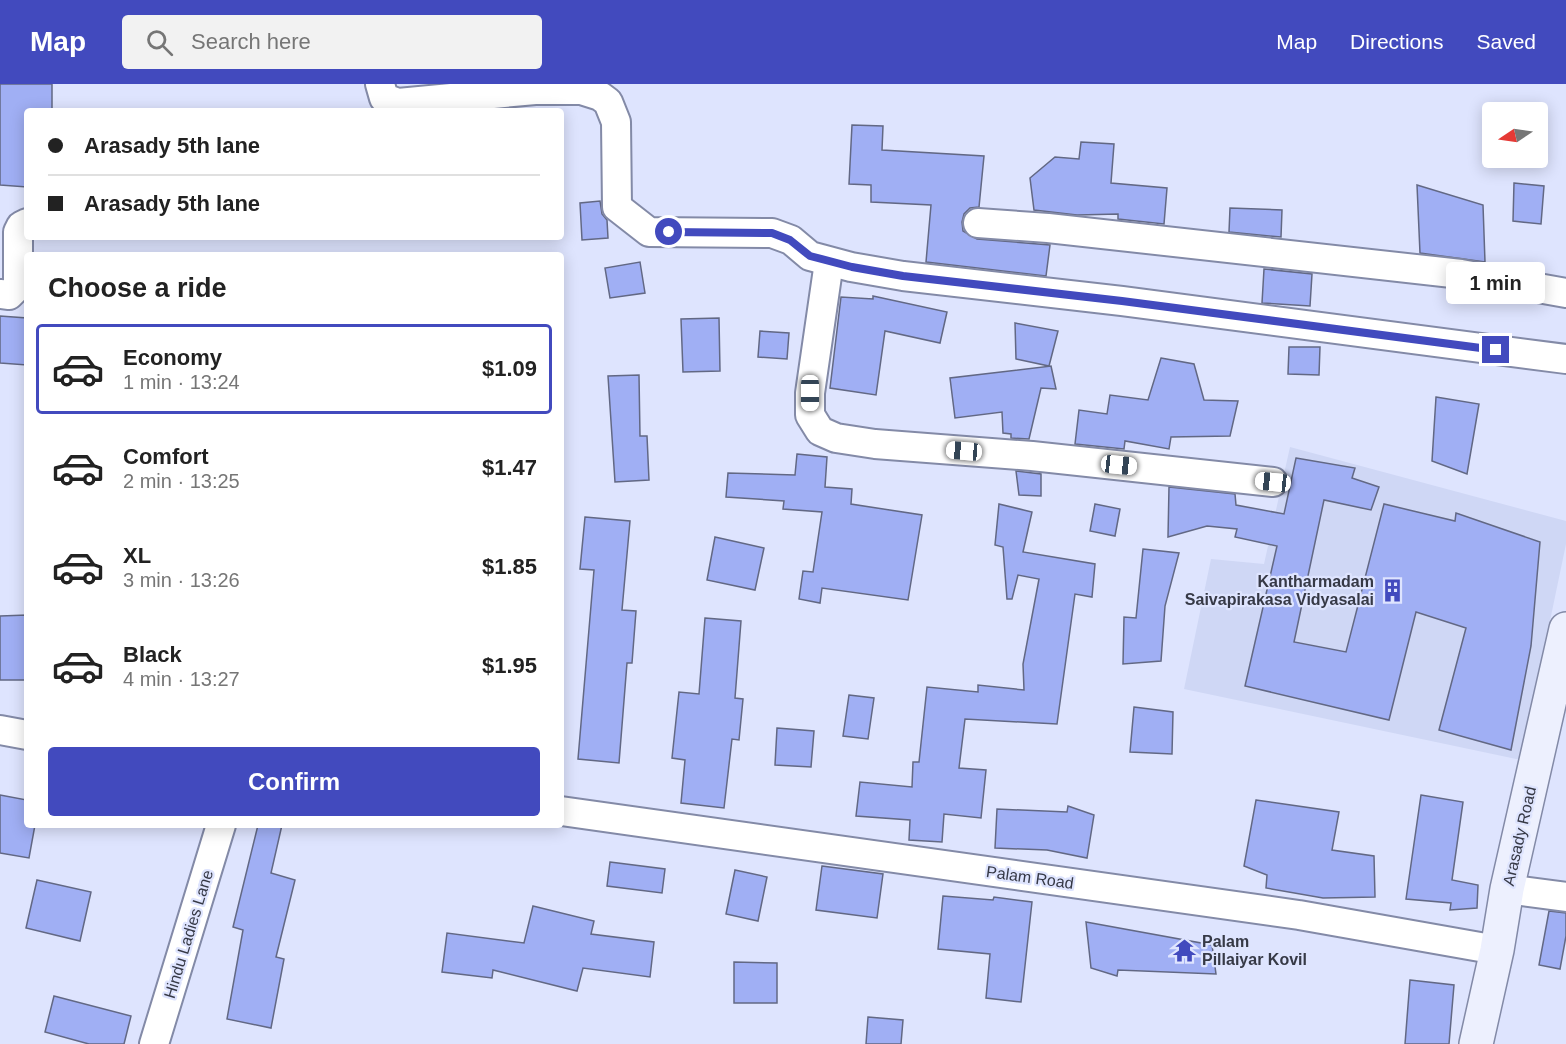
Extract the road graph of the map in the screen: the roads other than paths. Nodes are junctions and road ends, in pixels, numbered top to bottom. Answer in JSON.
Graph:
{"nodes":[{"id":1,"x":380,"y":84,"type":"edge"},
{"id":2,"x":978,"y":223,"type":"dead end"},
{"id":3,"x":24,"y":224,"type":"edge"},
{"id":4,"x":829,"y":262,"type":"junction"},
{"id":5,"x":1566,"y":293,"type":"edge"},
{"id":6,"x":0,"y":294,"type":"edge"},
{"id":7,"x":1566,"y":359,"type":"edge"},
{"id":8,"x":1273,"y":482,"type":"dead end"},
{"id":9,"x":1566,"y":629,"type":"edge"},
{"id":10,"x":0,"y":730,"type":"edge"},
{"id":11,"x":24,"y":734,"type":"edge"},
{"id":12,"x":564,"y":811,"type":"edge"},
{"id":13,"x":220,"y":828,"type":"edge"},
{"id":14,"x":1507,"y":889,"type":"junction"},
{"id":15,"x":1566,"y":897,"type":"edge"},
{"id":16,"x":1497,"y":950,"type":"junction"},
{"id":17,"x":154,"y":1044,"type":"edge"},
{"id":18,"x":1476,"y":1044,"type":"edge"}],
"edges":[{"from":1,"to":4,"type":"street"},
{"from":2,"to":5,"type":"street"},
{"from":3,"to":6,"type":"street"},
{"from":4,"to":7,"type":"street"},
{"from":4,"to":8,"type":"street"},
{"from":9,"to":14,"type":"main road","name":"Arasady Road"},
{"from":10,"to":11,"type":"street"},
{"from":12,"to":16,"type":"street","name":"Palam Road"},
{"from":13,"to":17,"type":"street","name":"Hindu Ladies Lane"},
{"from":14,"to":15,"type":"street"},
{"from":14,"to":16,"type":"main road","name":"Arasady Road"},
{"from":16,"to":18,"type":"main road","name":"Arasady Road"}]}
